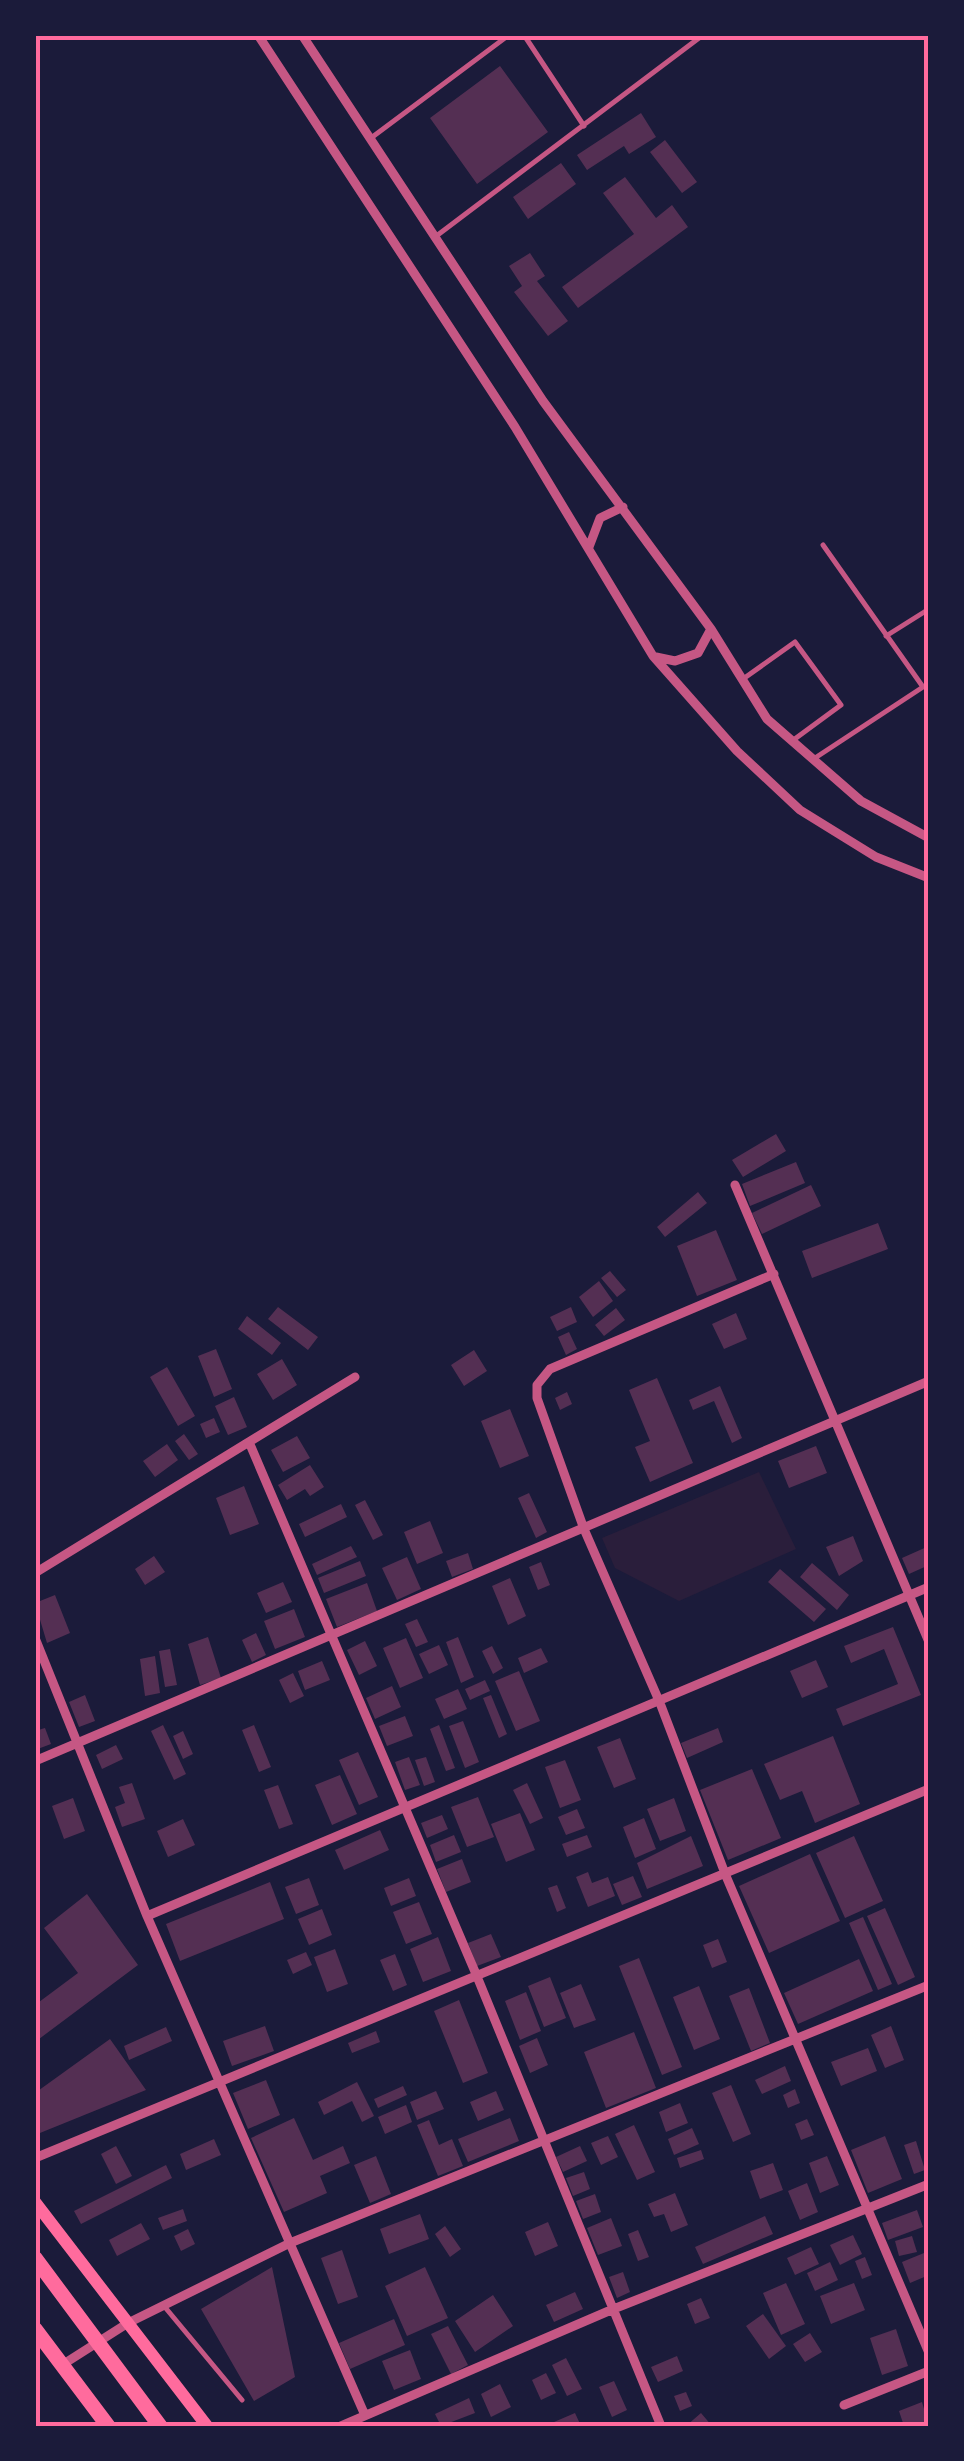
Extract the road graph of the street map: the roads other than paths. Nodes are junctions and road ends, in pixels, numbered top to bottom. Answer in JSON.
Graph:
{"nodes":[{"id":1,"x":258,"y":35,"type":"edge"},
{"id":2,"x":302,"y":35,"type":"edge"},
{"id":3,"x":509,"y":35,"type":"edge"},
{"id":4,"x":524,"y":35,"type":"edge"},
{"id":5,"x":703,"y":35,"type":"edge"},
{"id":6,"x":584,"y":126,"type":"junction"},
{"id":7,"x":370,"y":139,"type":"junction"},
{"id":8,"x":435,"y":236,"type":"junction"},
{"id":9,"x":623,"y":508,"type":"junction"},
{"id":10,"x":823,"y":545,"type":"dead end"},
{"id":11,"x":589,"y":548,"type":"junction"},
{"id":12,"x":929,"y":609,"type":"edge"},
{"id":13,"x":712,"y":629,"type":"junction"},
{"id":14,"x":886,"y":636,"type":"junction"},
{"id":15,"x":653,"y":656,"type":"junction"},
{"id":16,"x":742,"y":679,"type":"junction"},
{"id":17,"x":926,"y":685,"type":"edge"},
{"id":18,"x":792,"y":741,"type":"junction"},
{"id":19,"x":813,"y":760,"type":"junction"},
{"id":20,"x":929,"y":838,"type":"edge"},
{"id":21,"x":929,"y":878,"type":"edge"},
{"id":22,"x":735,"y":1185,"type":"dead end"},
{"id":23,"x":774,"y":1274,"type":"junction"},
{"id":24,"x":355,"y":1377,"type":"dead end"},
{"id":25,"x":929,"y":1381,"type":"edge"},
{"id":26,"x":834,"y":1420,"type":"junction"},
{"id":27,"x":250,"y":1442,"type":"junction"},
{"id":28,"x":584,"y":1529,"type":"junction"},
{"id":29,"x":35,"y":1574,"type":"edge"},
{"id":30,"x":929,"y":1587,"type":"edge"},
{"id":31,"x":910,"y":1596,"type":"junction"},
{"id":32,"x":335,"y":1637,"type":"junction"},
{"id":33,"x":35,"y":1638,"type":"edge"},
{"id":34,"x":929,"y":1642,"type":"edge"},
{"id":35,"x":660,"y":1703,"type":"junction"},
{"id":36,"x":76,"y":1743,"type":"junction"},
{"id":37,"x":35,"y":1761,"type":"edge"},
{"id":38,"x":929,"y":1789,"type":"edge"},
{"id":39,"x":404,"y":1806,"type":"junction"},
{"id":40,"x":726,"y":1876,"type":"junction"},
{"id":41,"x":146,"y":1916,"type":"junction"},
{"id":42,"x":476,"y":1974,"type":"junction"},
{"id":43,"x":929,"y":1985,"type":"edge"},
{"id":44,"x":795,"y":2040,"type":"junction"},
{"id":45,"x":219,"y":2079,"type":"junction"},
{"id":46,"x":544,"y":2142,"type":"junction"},
{"id":47,"x":35,"y":2158,"type":"edge"},
{"id":48,"x":929,"y":2184,"type":"edge"},
{"id":49,"x":35,"y":2202,"type":"edge"},
{"id":50,"x":865,"y":2212,"type":"junction"},
{"id":51,"x":290,"y":2243,"type":"junction"},
{"id":52,"x":35,"y":2258,"type":"edge"},
{"id":53,"x":164,"y":2306,"type":"junction"},
{"id":54,"x":612,"y":2310,"type":"junction"},
{"id":55,"x":128,"y":2323,"type":"junction"},
{"id":56,"x":35,"y":2329,"type":"edge"},
{"id":57,"x":96,"y":2340,"type":"junction"},
{"id":58,"x":929,"y":2353,"type":"edge"},
{"id":59,"x":62,"y":2364,"type":"junction"},
{"id":60,"x":929,"y":2371,"type":"edge"},
{"id":61,"x":242,"y":2400,"type":"dead end"},
{"id":62,"x":844,"y":2405,"type":"dead end"},
{"id":63,"x":364,"y":2413,"type":"junction"},
{"id":64,"x":108,"y":2426,"type":"edge"},
{"id":65,"x":160,"y":2426,"type":"edge"},
{"id":66,"x":206,"y":2426,"type":"edge"},
{"id":67,"x":341,"y":2426,"type":"edge"},
{"id":68,"x":661,"y":2426,"type":"edge"}],
"edges":[{"from":1,"to":11,"type":"street"},
{"from":2,"to":7,"type":"street"},
{"from":3,"to":7,"type":"lane"},
{"from":4,"to":6,"type":"lane"},
{"from":5,"to":6,"type":"lane"},
{"from":6,"to":8,"type":"lane"},
{"from":7,"to":8,"type":"street"},
{"from":8,"to":9,"type":"street"},
{"from":9,"to":11,"type":"street"},
{"from":9,"to":13,"type":"street"},
{"from":10,"to":14,"type":"lane"},
{"from":11,"to":15,"type":"street"},
{"from":12,"to":14,"type":"lane"},
{"from":13,"to":15,"type":"street"},
{"from":13,"to":16,"type":"street"},
{"from":14,"to":17,"type":"lane"},
{"from":15,"to":21,"type":"street"},
{"from":16,"to":18,"type":"street"},
{"from":16,"to":18,"type":"lane"},
{"from":17,"to":19,"type":"lane"},
{"from":18,"to":19,"type":"street"},
{"from":19,"to":20,"type":"street"},
{"from":22,"to":23,"type":"street"},
{"from":23,"to":26,"type":"street"},
{"from":23,"to":28,"type":"street"},
{"from":24,"to":27,"type":"street"},
{"from":25,"to":26,"type":"street"},
{"from":26,"to":28,"type":"street"},
{"from":26,"to":31,"type":"street"},
{"from":27,"to":29,"type":"street"},
{"from":27,"to":32,"type":"street"},
{"from":28,"to":32,"type":"street"},
{"from":28,"to":35,"type":"street"},
{"from":30,"to":31,"type":"street"},
{"from":31,"to":34,"type":"street"},
{"from":31,"to":35,"type":"street"},
{"from":32,"to":36,"type":"street"},
{"from":32,"to":39,"type":"street"},
{"from":33,"to":36,"type":"street"},
{"from":35,"to":39,"type":"street"},
{"from":35,"to":40,"type":"street"},
{"from":36,"to":37,"type":"street"},
{"from":36,"to":41,"type":"street"},
{"from":38,"to":40,"type":"street"},
{"from":39,"to":41,"type":"street"},
{"from":39,"to":42,"type":"street"},
{"from":40,"to":42,"type":"street"},
{"from":40,"to":44,"type":"street"},
{"from":41,"to":45,"type":"street"},
{"from":42,"to":45,"type":"street"},
{"from":42,"to":46,"type":"street"},
{"from":43,"to":44,"type":"street"},
{"from":44,"to":46,"type":"street"},
{"from":44,"to":50,"type":"street"},
{"from":45,"to":47,"type":"street"},
{"from":45,"to":51,"type":"street"},
{"from":46,"to":51,"type":"street"},
{"from":46,"to":54,"type":"street"},
{"from":48,"to":50,"type":"street"},
{"from":49,"to":55,"type":"main road"},
{"from":50,"to":54,"type":"street"},
{"from":50,"to":58,"type":"street"},
{"from":51,"to":53,"type":"street"},
{"from":51,"to":63,"type":"street"},
{"from":52,"to":57,"type":"highway"},
{"from":53,"to":55,"type":"street"},
{"from":53,"to":61,"type":"lane"},
{"from":54,"to":63,"type":"street"},
{"from":54,"to":68,"type":"street"},
{"from":55,"to":57,"type":"street"},
{"from":55,"to":66,"type":"main road"},
{"from":56,"to":59,"type":"highway"},
{"from":57,"to":59,"type":"street"},
{"from":57,"to":65,"type":"highway"},
{"from":59,"to":64,"type":"highway"},
{"from":60,"to":62,"type":"street"},
{"from":63,"to":67,"type":"street"}]}
